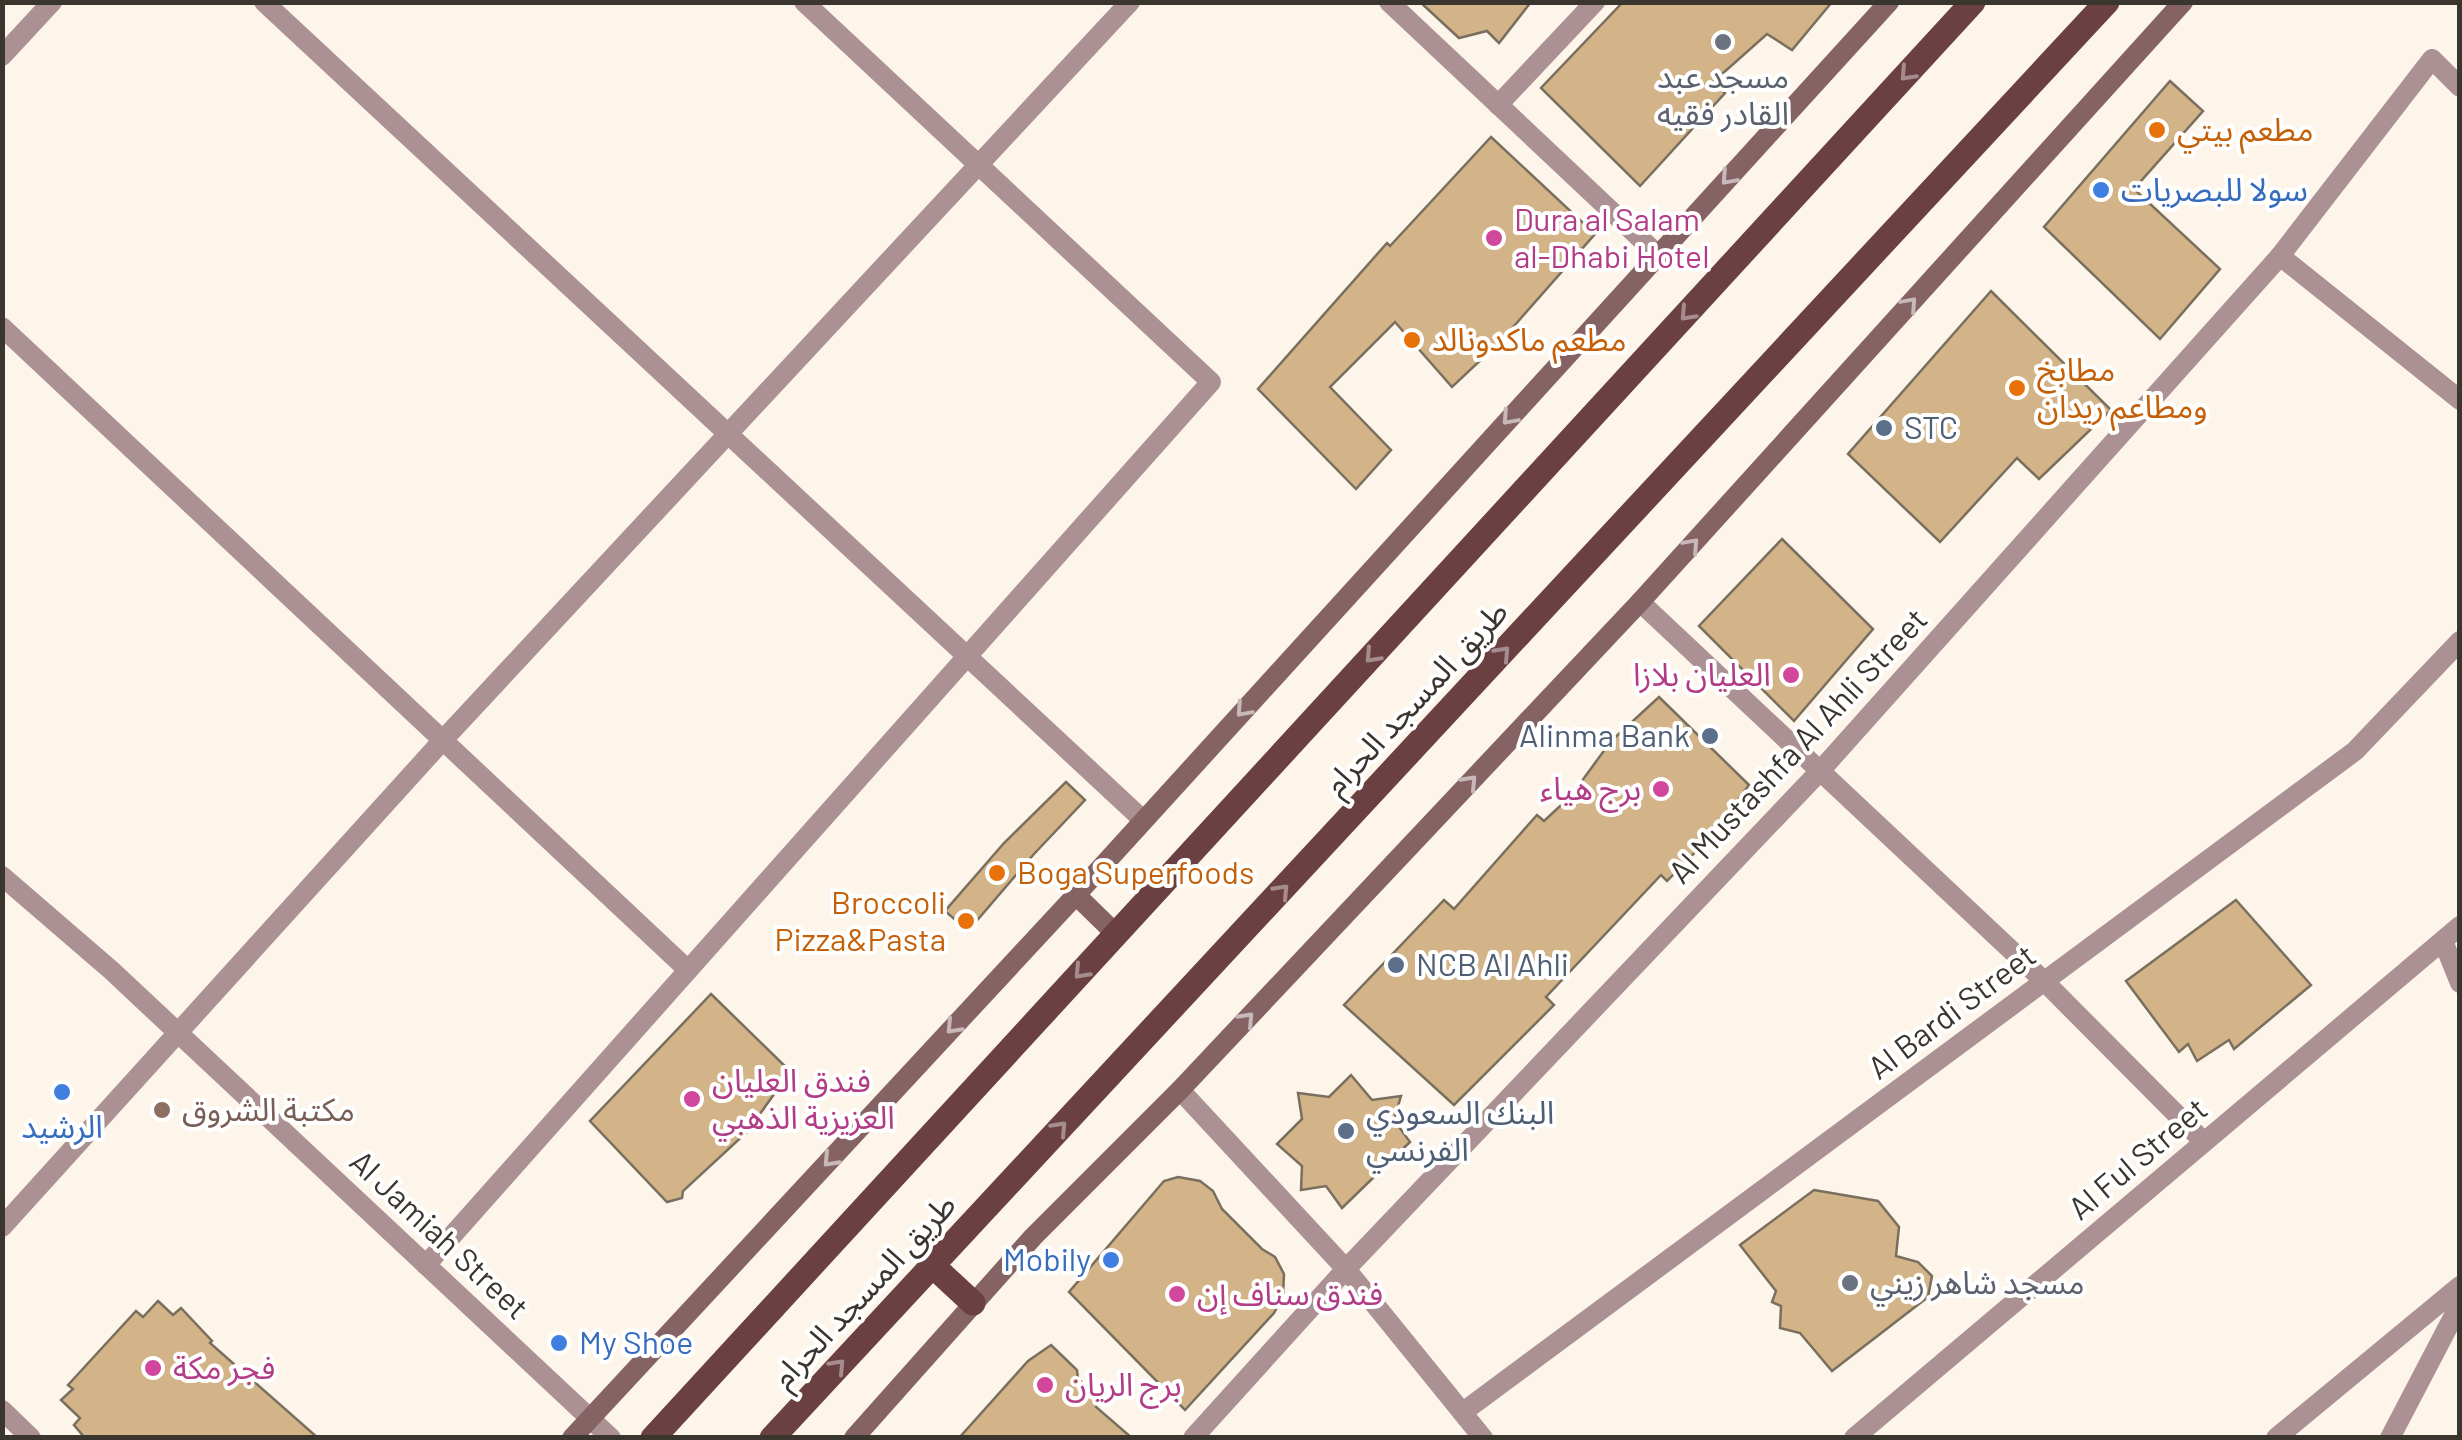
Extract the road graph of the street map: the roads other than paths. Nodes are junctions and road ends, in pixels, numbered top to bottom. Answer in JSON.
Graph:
{"nodes":[{"id":1,"x":52,"y":2,"type":"edge"},
{"id":2,"x":264,"y":2,"type":"edge"},
{"id":3,"x":804,"y":2,"type":"edge"},
{"id":4,"x":1130,"y":2,"type":"edge"},
{"id":5,"x":1389,"y":2,"type":"edge"},
{"id":6,"x":1595,"y":2,"type":"edge"},
{"id":7,"x":1888,"y":2,"type":"edge"},
{"id":8,"x":1973,"y":2,"type":"edge"},
{"id":9,"x":2107,"y":2,"type":"edge"},
{"id":10,"x":2183,"y":2,"type":"edge"},
{"id":11,"x":2,"y":56,"type":"edge"},
{"id":12,"x":2460,"y":86,"type":"edge"},
{"id":13,"x":1498,"y":104,"type":"junction"},
{"id":14,"x":978,"y":166,"type":"junction"},
{"id":15,"x":1658,"y":255,"type":"junction"},
{"id":16,"x":2280,"y":256,"type":"junction"},
{"id":17,"x":2,"y":327,"type":"edge"},
{"id":18,"x":2460,"y":400,"type":"edge"},
{"id":19,"x":728,"y":434,"type":"junction"},
{"id":20,"x":1640,"y":602,"type":"junction"},
{"id":21,"x":2460,"y":640,"type":"edge"},
{"id":22,"x":967,"y":656,"type":"junction"},
{"id":23,"x":442,"y":740,"type":"junction"},
{"id":24,"x":1820,"y":770,"type":"junction"},
{"id":25,"x":1143,"y":820,"type":"junction"},
{"id":26,"x":2,"y":876,"type":"edge"},
{"id":27,"x":1076,"y":895,"type":"junction"},
{"id":28,"x":2460,"y":926,"type":"edge"},
{"id":29,"x":1116,"y":934,"type":"junction"},
{"id":30,"x":2443,"y":941,"type":"junction"},
{"id":31,"x":688,"y":970,"type":"junction"},
{"id":32,"x":2044,"y":981,"type":"junction"},
{"id":33,"x":2460,"y":983,"type":"edge"},
{"id":34,"x":179,"y":1033,"type":"junction"},
{"id":35,"x":1180,"y":1090,"type":"junction"},
{"id":36,"x":2204,"y":1142,"type":"junction"},
{"id":37,"x":2,"y":1227,"type":"edge"},
{"id":38,"x":426,"y":1265,"type":"junction"},
{"id":39,"x":932,"y":1265,"type":"junction"},
{"id":40,"x":1346,"y":1269,"type":"junction"},
{"id":41,"x":2460,"y":1286,"type":"edge"},
{"id":42,"x":973,"y":1303,"type":"junction"},
{"id":43,"x":2460,"y":1304,"type":"edge"},
{"id":44,"x":2,"y":1410,"type":"edge"},
{"id":45,"x":1463,"y":1412,"type":"junction"},
{"id":46,"x":590,"y":1418,"type":"junction"},
{"id":47,"x":31,"y":1438,"type":"edge"},
{"id":48,"x":572,"y":1438,"type":"edge"},
{"id":49,"x":610,"y":1438,"type":"edge"},
{"id":50,"x":652,"y":1438,"type":"edge"},
{"id":51,"x":772,"y":1438,"type":"edge"},
{"id":52,"x":854,"y":1438,"type":"edge"},
{"id":53,"x":1194,"y":1438,"type":"edge"},
{"id":54,"x":1484,"y":1438,"type":"edge"},
{"id":55,"x":1854,"y":1438,"type":"edge"},
{"id":56,"x":2276,"y":1438,"type":"edge"},
{"id":57,"x":2390,"y":1438,"type":"edge"}],
"edges":[{"from":1,"to":11,"type":"street"},
{"from":2,"to":19,"type":"street"},
{"from":3,"to":14,"type":"street"},
{"from":4,"to":14,"type":"street"},
{"from":5,"to":13,"type":"street"},
{"from":6,"to":13,"type":"street"},
{"from":7,"to":15,"type":"street","one_way":true},
{"from":8,"to":29,"type":"main road","name":"طريق المسجد الحرام","one_way":true},
{"from":39,"to":9,"type":"main road","name":"طريق المسجد الحرام","one_way":true},
{"from":20,"to":10,"type":"street","one_way":true},
{"from":12,"to":16,"type":"street","name":"Al Mustashfa Al Ahli Street"},
{"from":13,"to":15,"type":"street"},
{"from":14,"to":19,"type":"street"},
{"from":14,"to":22,"type":"street"},
{"from":15,"to":25,"type":"street","one_way":true},
{"from":16,"to":18,"type":"street"},
{"from":16,"to":24,"type":"street","name":"Al Mustashfa Al Ahli Street"},
{"from":17,"to":23,"type":"street"},
{"from":19,"to":22,"type":"street"},
{"from":19,"to":23,"type":"street"},
{"from":20,"to":24,"type":"street"},
{"from":35,"to":20,"type":"street","one_way":true},
{"from":21,"to":32,"type":"street","name":"Al Bardi Street"},
{"from":22,"to":25,"type":"street"},
{"from":22,"to":31,"type":"street"},
{"from":23,"to":31,"type":"street"},
{"from":23,"to":34,"type":"street"},
{"from":24,"to":32,"type":"street"},
{"from":24,"to":40,"type":"street","name":"Al Mustashfa Al Ahli Street"},
{"from":25,"to":27,"type":"street"},
{"from":26,"to":34,"type":"street","name":"Al Jamiah Street"},
{"from":27,"to":29,"type":"street"},
{"from":27,"to":46,"type":"street","one_way":true},
{"from":28,"to":30,"type":"street","name":"Al Ful Street"},
{"from":29,"to":50,"type":"main road","name":"طريق المسجد الحرام","one_way":true},
{"from":30,"to":33,"type":"street"},
{"from":30,"to":36,"type":"street","name":"Al Ful Street"},
{"from":31,"to":38,"type":"street"},
{"from":32,"to":36,"type":"street"},
{"from":32,"to":45,"type":"street","name":"Al Bardi Street"},
{"from":34,"to":37,"type":"street"},
{"from":34,"to":38,"type":"street","name":"Al Jamiah Street"},
{"from":35,"to":40,"type":"street"},
{"from":35,"to":42,"type":"street"},
{"from":36,"to":55,"type":"street","name":"Al Ful Street"},
{"from":38,"to":46,"type":"street","name":"Al Jamiah Street"},
{"from":39,"to":42,"type":"main road"},
{"from":51,"to":39,"type":"main road","name":"طريق المسجد الحرام","one_way":true},
{"from":40,"to":45,"type":"street"},
{"from":40,"to":53,"type":"street","name":"Al Mustashfa Al Ahli Street"},
{"from":41,"to":56,"type":"street"},
{"from":42,"to":52,"type":"street"},
{"from":43,"to":57,"type":"street"},
{"from":44,"to":47,"type":"street"},
{"from":45,"to":54,"type":"street"},
{"from":46,"to":48,"type":"street"},
{"from":46,"to":49,"type":"street","name":"Al Jamiah Street"}]}
